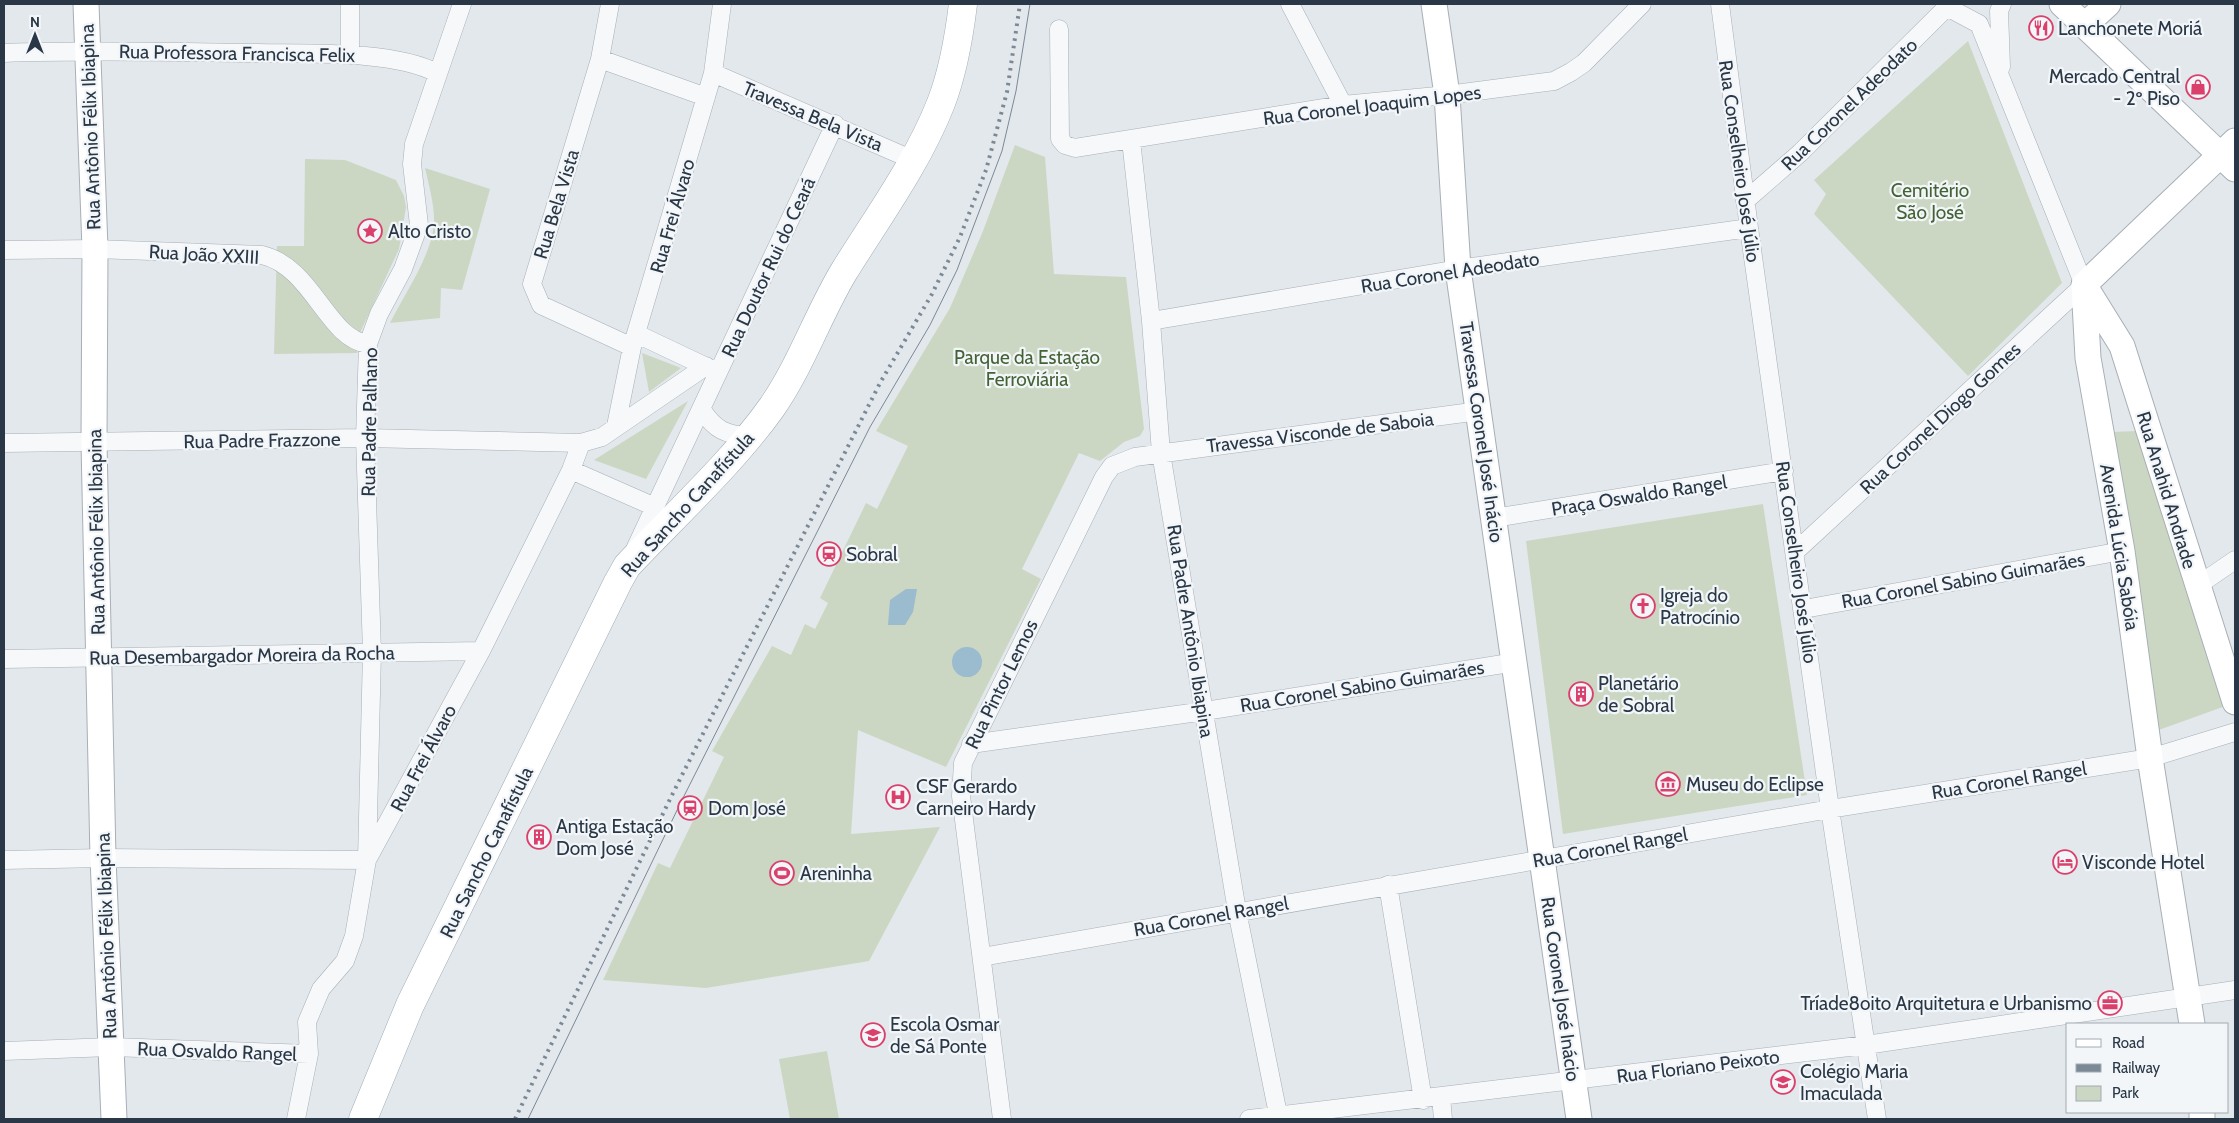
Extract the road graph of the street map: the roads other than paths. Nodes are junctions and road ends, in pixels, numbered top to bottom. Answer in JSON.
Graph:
{"nodes":[{"id":1,"x":86,"y":4,"type":"edge"},
{"id":2,"x":350,"y":4,"type":"edge"},
{"id":3,"x":462,"y":4,"type":"edge"},
{"id":4,"x":610,"y":4,"type":"edge"},
{"id":5,"x":722,"y":4,"type":"edge"},
{"id":6,"x":963,"y":4,"type":"edge"},
{"id":7,"x":1290,"y":4,"type":"edge"},
{"id":8,"x":1434,"y":4,"type":"edge"},
{"id":9,"x":1642,"y":4,"type":"edge"},
{"id":10,"x":1720,"y":4,"type":"edge"},
{"id":11,"x":2002,"y":4,"type":"edge"},
{"id":12,"x":2062,"y":4,"type":"edge"},
{"id":13,"x":2108,"y":4,"type":"edge"},
{"id":14,"x":1949,"y":6,"type":"edge"},
{"id":15,"x":2085,"y":25,"type":"junction"},
{"id":16,"x":1059,"y":29,"type":"dead end"},
{"id":17,"x":87,"y":50,"type":"junction"},
{"id":18,"x":4,"y":52,"type":"edge"},
{"id":19,"x":350,"y":54,"type":"junction"},
{"id":20,"x":600,"y":59,"type":"junction"},
{"id":21,"x":437,"y":73,"type":"junction"},
{"id":22,"x":713,"y":73,"type":"junction"},
{"id":23,"x":2002,"y":82,"type":"junction"},
{"id":24,"x":1447,"y":95,"type":"junction"},
{"id":25,"x":706,"y":97,"type":"junction"},
{"id":26,"x":1343,"y":106,"type":"junction"},
{"id":27,"x":835,"y":124,"type":"junction"},
{"id":28,"x":1131,"y":140,"type":"junction"},
{"id":29,"x":2231,"y":155,"type":"edge"},
{"id":30,"x":913,"y":160,"type":"junction"},
{"id":31,"x":1745,"y":202,"type":"junction"},
{"id":32,"x":1749,"y":228,"type":"junction"},
{"id":33,"x":95,"y":249,"type":"junction"},
{"id":34,"x":4,"y":250,"type":"edge"},
{"id":35,"x":1458,"y":269,"type":"junction"},
{"id":36,"x":2084,"y":285,"type":"junction"},
{"id":37,"x":1151,"y":321,"type":"junction"},
{"id":38,"x":635,"y":340,"type":"junction"},
{"id":39,"x":368,"y":344,"type":"junction"},
{"id":40,"x":2122,"y":346,"type":"junction"},
{"id":41,"x":2088,"y":358,"type":"junction"},
{"id":42,"x":712,"y":370,"type":"junction"},
{"id":43,"x":702,"y":410,"type":"junction"},
{"id":44,"x":1479,"y":411,"type":"junction"},
{"id":45,"x":616,"y":426,"type":"junction"},
{"id":46,"x":749,"y":436,"type":"junction"},
{"id":47,"x":365,"y":438,"type":"junction"},
{"id":48,"x":4,"y":443,"type":"edge"},
{"id":49,"x":94,"y":443,"type":"junction"},
{"id":50,"x":581,"y":443,"type":"junction"},
{"id":51,"x":1162,"y":453,"type":"junction"},
{"id":52,"x":571,"y":470,"type":"junction"},
{"id":53,"x":1784,"y":471,"type":"junction"},
{"id":54,"x":655,"y":507,"type":"junction"},
{"id":55,"x":1494,"y":518,"type":"junction"},
{"id":56,"x":1796,"y":551,"type":"junction"},
{"id":57,"x":2122,"y":551,"type":"junction"},
{"id":58,"x":2235,"y":560,"type":"edge"},
{"id":59,"x":627,"y":566,"type":"junction"},
{"id":60,"x":2197,"y":586,"type":"junction"},
{"id":61,"x":1804,"y":609,"type":"junction"},
{"id":62,"x":480,"y":651,"type":"junction"},
{"id":63,"x":372,"y":652,"type":"junction"},
{"id":64,"x":99,"y":657,"type":"junction"},
{"id":65,"x":4,"y":659,"type":"edge"},
{"id":66,"x":1516,"y":662,"type":"junction"},
{"id":67,"x":2235,"y":702,"type":"edge"},
{"id":68,"x":1205,"y":711,"type":"junction"},
{"id":69,"x":2235,"y":732,"type":"edge"},
{"id":70,"x":970,"y":744,"type":"junction"},
{"id":71,"x":2150,"y":758,"type":"junction"},
{"id":72,"x":1830,"y":809,"type":"junction"},
{"id":73,"x":103,"y":858,"type":"junction"},
{"id":74,"x":1542,"y":859,"type":"junction"},
{"id":75,"x":4,"y":860,"type":"edge"},
{"id":76,"x":367,"y":860,"type":"junction"},
{"id":77,"x":1388,"y":885,"type":"junction"},
{"id":78,"x":1237,"y":911,"type":"junction"},
{"id":79,"x":982,"y":957,"type":"junction"},
{"id":80,"x":2235,"y":990,"type":"edge"},
{"id":81,"x":2188,"y":996,"type":"junction"},
{"id":82,"x":2192,"y":1023,"type":"edge"},
{"id":83,"x":1866,"y":1045,"type":"junction"},
{"id":84,"x":110,"y":1047,"type":"junction"},
{"id":85,"x":4,"y":1051,"type":"edge"},
{"id":86,"x":310,"y":1054,"type":"junction"},
{"id":87,"x":1574,"y":1081,"type":"junction"},
{"id":88,"x":1441,"y":1097,"type":"junction"},
{"id":89,"x":1423,"y":1100,"type":"junction"},
{"id":90,"x":1279,"y":1117,"type":"edge"},
{"id":91,"x":114,"y":1119,"type":"edge"},
{"id":92,"x":296,"y":1119,"type":"edge"},
{"id":93,"x":363,"y":1119,"type":"edge"},
{"id":94,"x":1002,"y":1119,"type":"edge"},
{"id":95,"x":1249,"y":1119,"type":"edge"},
{"id":96,"x":1442,"y":1119,"type":"edge"},
{"id":97,"x":1579,"y":1119,"type":"edge"},
{"id":98,"x":1877,"y":1119,"type":"edge"}],
"edges":[{"from":1,"to":17,"type":"street","name":"Rua Antônio Félix Ibiapina"},
{"from":2,"to":19,"type":"street"},
{"from":3,"to":21,"type":"street","name":"Rua Padre Palhano"},
{"from":4,"to":20,"type":"street","name":"Rua Bela Vista"},
{"from":5,"to":22,"type":"street","name":"Rua Frei Álvaro"},
{"from":6,"to":30,"type":"main road","name":"Rua Sancho Canafístula"},
{"from":7,"to":26,"type":"street"},
{"from":8,"to":24,"type":"street","name":"Travessa Coronel José Inácio"},
{"from":9,"to":24,"type":"street","name":"Rua Coronel Joaquim Lopes"},
{"from":10,"to":31,"type":"street","name":"Rua Conselheiro José Júlio"},
{"from":11,"to":23,"type":"street","name":"Avenida Lúcia Sabóia"},
{"from":12,"to":15,"type":"street"},
{"from":13,"to":15,"type":"street"},
{"from":14,"to":23,"type":"street","name":"Avenida Lúcia Sabóia"},
{"from":14,"to":31,"type":"street","name":"Rua Coronel Adeodato"},
{"from":15,"to":29,"type":"street"},
{"from":16,"to":28,"type":"street","name":"Rua Coronel Joaquim Lopes"},
{"from":17,"to":18,"type":"street","name":"Rua Professora Francisca Felix"},
{"from":17,"to":19,"type":"street","name":"Rua Professora Francisca Felix"},
{"from":17,"to":33,"type":"street","name":"Rua Antônio Félix Ibiapina"},
{"from":19,"to":21,"type":"street","name":"Rua Professora Francisca Felix"},
{"from":20,"to":25,"type":"street"},
{"from":20,"to":38,"type":"street","name":"Rua Bela Vista"},
{"from":21,"to":39,"type":"street","name":"Rua Padre Palhano"},
{"from":22,"to":25,"type":"street","name":"Rua Frei Álvaro"},
{"from":22,"to":27,"type":"street","name":"Travessa Bela Vista"},
{"from":23,"to":36,"type":"street","name":"Avenida Lúcia Sabóia"},
{"from":24,"to":26,"type":"street","name":"Rua Coronel Joaquim Lopes"},
{"from":24,"to":35,"type":"street","name":"Travessa Coronel José Inácio"},
{"from":25,"to":38,"type":"street","name":"Rua Frei Álvaro"},
{"from":26,"to":28,"type":"street","name":"Rua Coronel Joaquim Lopes"},
{"from":27,"to":30,"type":"street","name":"Travessa Bela Vista"},
{"from":27,"to":42,"type":"street","name":"Rua Doutor Rui do Ceará"},
{"from":28,"to":37,"type":"street","name":"Rua Padre Antônio Ibiapina"},
{"from":29,"to":36,"type":"street"},
{"from":30,"to":46,"type":"main road","name":"Rua Sancho Canafístula"},
{"from":31,"to":32,"type":"street","name":"Rua Conselheiro José Júlio"},
{"from":32,"to":35,"type":"street","name":"Rua Coronel Adeodato"},
{"from":32,"to":53,"type":"street","name":"Rua Conselheiro José Júlio"},
{"from":33,"to":34,"type":"street","name":"Rua João XXIII"},
{"from":33,"to":39,"type":"street","name":"Rua João XXIII"},
{"from":33,"to":49,"type":"street","name":"Rua Antônio Félix Ibiapina"},
{"from":35,"to":37,"type":"street","name":"Rua Coronel Adeodato"},
{"from":35,"to":44,"type":"street","name":"Travessa Coronel José Inácio"},
{"from":36,"to":40,"type":"street","name":"Rua Anahid Andrade"},
{"from":36,"to":41,"type":"street","name":"Avenida Lúcia Sabóia"},
{"from":36,"to":56,"type":"street","name":"Rua Coronel Diogo Gomes"},
{"from":37,"to":51,"type":"street","name":"Rua Padre Antônio Ibiapina"},
{"from":38,"to":42,"type":"street","name":"Rua Bela Vista"},
{"from":38,"to":45,"type":"street","name":"Rua Frei Álvaro"},
{"from":39,"to":47,"type":"street","name":"Rua Padre Palhano"},
{"from":40,"to":41,"type":"street"},
{"from":40,"to":60,"type":"street","name":"Rua Anahid Andrade"},
{"from":41,"to":57,"type":"street","name":"Avenida Lúcia Sabóia"},
{"from":42,"to":43,"type":"street","name":"Rua Doutor Rui do Ceará"},
{"from":42,"to":45,"type":"street"},
{"from":43,"to":46,"type":"street"},
{"from":43,"to":54,"type":"street","name":"Rua Doutor Rui do Ceará"},
{"from":44,"to":51,"type":"street","name":"Travessa Visconde de Saboia"},
{"from":44,"to":55,"type":"street","name":"Travessa Coronel José Inácio"},
{"from":45,"to":50,"type":"street"},
{"from":46,"to":59,"type":"main road","name":"Rua Sancho Canafístula"},
{"from":47,"to":49,"type":"street","name":"Rua Padre Frazzone"},
{"from":47,"to":50,"type":"street","name":"Rua Padre Frazzone"},
{"from":47,"to":63,"type":"street","name":"Rua Padre Palhano"},
{"from":48,"to":49,"type":"street","name":"Rua Padre Frazzone"},
{"from":49,"to":64,"type":"street","name":"Rua Antônio Félix Ibiapina"},
{"from":50,"to":52,"type":"street","name":"Rua Frei Álvaro"},
{"from":51,"to":68,"type":"street","name":"Rua Padre Antônio Ibiapina"},
{"from":51,"to":70,"type":"street","name":"Rua Pintor Lemos"},
{"from":52,"to":54,"type":"street"},
{"from":52,"to":62,"type":"street","name":"Rua Frei Álvaro"},
{"from":53,"to":55,"type":"street","name":"Praça Oswaldo Rangel"},
{"from":53,"to":56,"type":"street","name":"Rua Conselheiro José Júlio"},
{"from":54,"to":59,"type":"street","name":"Rua Doutor Rui do Ceará"},
{"from":55,"to":66,"type":"street","name":"Travessa Coronel José Inácio"},
{"from":56,"to":61,"type":"street","name":"Rua Conselheiro José Júlio"},
{"from":57,"to":61,"type":"street","name":"Rua Coronel Sabino Guimarães"},
{"from":57,"to":71,"type":"street","name":"Avenida Lúcia Sabóia"},
{"from":58,"to":60,"type":"street"},
{"from":59,"to":93,"type":"main road","name":"Rua Sancho Canafístula"},
{"from":60,"to":67,"type":"street","name":"Rua Anahid Andrade"},
{"from":61,"to":72,"type":"street","name":"Rua Conselheiro José Júlio"},
{"from":62,"to":63,"type":"street","name":"Rua Desembargador Moreira da Rocha"},
{"from":62,"to":76,"type":"street","name":"Rua Frei Álvaro"},
{"from":63,"to":64,"type":"street","name":"Rua Desembargador Moreira da Rocha"},
{"from":63,"to":76,"type":"street","name":"Rua Padre Palhano"},
{"from":64,"to":65,"type":"street","name":"Rua Desembargador Moreira da Rocha"},
{"from":64,"to":73,"type":"street","name":"Rua Antônio Félix Ibiapina"},
{"from":66,"to":68,"type":"street","name":"Rua Coronel Sabino Guimarães"},
{"from":66,"to":74,"type":"street","name":"Travessa Coronel José Inácio"},
{"from":68,"to":70,"type":"street","name":"Rua Coronel Sabino Guimarães"},
{"from":68,"to":78,"type":"street","name":"Rua Padre Antônio Ibiapina"},
{"from":69,"to":71,"type":"street","name":"Rua Coronel Rangel"},
{"from":70,"to":79,"type":"street","name":"Rua Pintor Lemos"},
{"from":71,"to":72,"type":"street","name":"Rua Coronel Rangel"},
{"from":71,"to":81,"type":"street","name":"Avenida Lúcia Sabóia"},
{"from":72,"to":74,"type":"street","name":"Rua Coronel Rangel"},
{"from":72,"to":83,"type":"street","name":"Rua Conselheiro José Júlio"},
{"from":73,"to":75,"type":"street"},
{"from":73,"to":76,"type":"street"},
{"from":73,"to":84,"type":"street","name":"Rua Antônio Félix Ibiapina"},
{"from":74,"to":77,"type":"street","name":"Rua Coronel Rangel"},
{"from":74,"to":87,"type":"street","name":"Rua Coronel José Inácio"},
{"from":76,"to":86,"type":"street","name":"Rua Frei Álvaro"},
{"from":77,"to":78,"type":"street","name":"Rua Coronel Rangel"},
{"from":77,"to":89,"type":"street"},
{"from":78,"to":79,"type":"street","name":"Rua Coronel Rangel"},
{"from":78,"to":90,"type":"street","name":"Rua Padre Antônio Ibiapina"},
{"from":79,"to":94,"type":"street","name":"Rua Pintor Lemos"},
{"from":80,"to":81,"type":"street","name":"Rua Floriano Peixoto"},
{"from":81,"to":82,"type":"street","name":"Avenida Lúcia Sabóia"},
{"from":81,"to":83,"type":"street","name":"Rua Floriano Peixoto"},
{"from":83,"to":87,"type":"street","name":"Rua Floriano Peixoto"},
{"from":83,"to":98,"type":"street","name":"Rua Conselheiro José Júlio"},
{"from":84,"to":85,"type":"street","name":"Rua Osvaldo Rangel"},
{"from":84,"to":86,"type":"street","name":"Rua Osvaldo Rangel"},
{"from":84,"to":91,"type":"street","name":"Rua Antônio Félix Ibiapina"},
{"from":86,"to":92,"type":"street","name":"Rua Frei Álvaro"},
{"from":87,"to":88,"type":"street","name":"Rua Floriano Peixoto"},
{"from":87,"to":97,"type":"street","name":"Rua Coronel José Inácio"},
{"from":88,"to":89,"type":"street","name":"Rua Floriano Peixoto"},
{"from":88,"to":96,"type":"street"},
{"from":89,"to":90,"type":"street","name":"Rua Floriano Peixoto"},
{"from":90,"to":95,"type":"street","name":"Rua Floriano Peixoto"}]}
